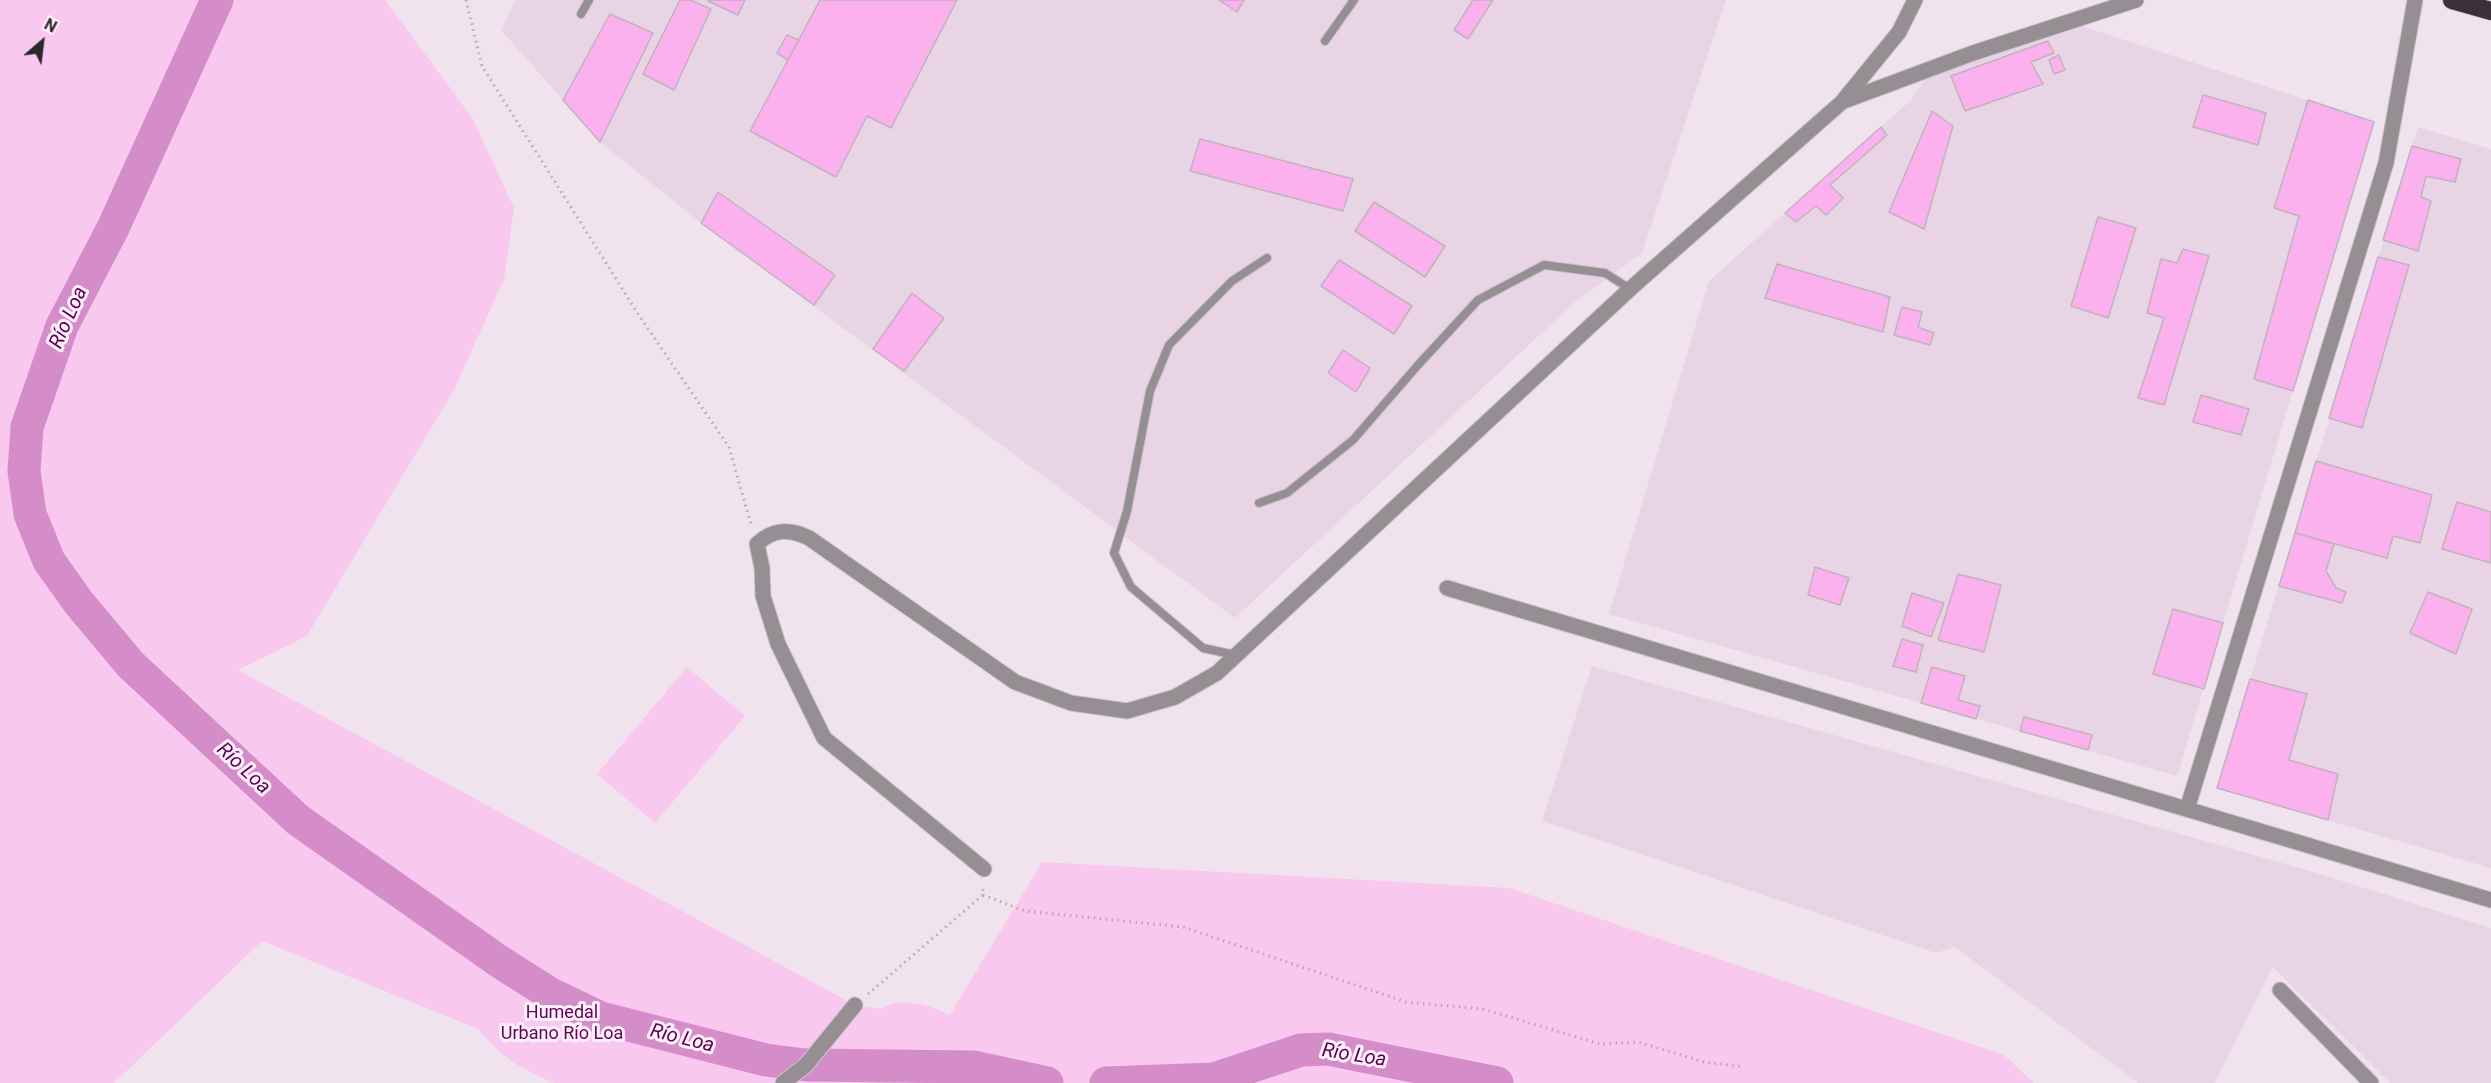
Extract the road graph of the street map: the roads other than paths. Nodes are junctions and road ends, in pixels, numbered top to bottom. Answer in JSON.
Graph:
{"nodes":[{"id":1,"x":589,"y":0,"type":"edge"},
{"id":2,"x":1354,"y":0,"type":"edge"},
{"id":3,"x":1915,"y":0,"type":"edge"},
{"id":4,"x":2136,"y":0,"type":"edge"},
{"id":5,"x":2415,"y":0,"type":"edge"},
{"id":6,"x":2452,"y":0,"type":"edge"},
{"id":7,"x":2491,"y":11,"type":"edge"},
{"id":8,"x":581,"y":14,"type":"dead end"},
{"id":9,"x":1325,"y":40,"type":"dead end"},
{"id":10,"x":1842,"y":102,"type":"junction"},
{"id":11,"x":1267,"y":258,"type":"dead end"},
{"id":12,"x":1630,"y":289,"type":"junction"},
{"id":13,"x":1259,"y":503,"type":"dead end"},
{"id":14,"x":1447,"y":588,"type":"dead end"},
{"id":15,"x":1236,"y":656,"type":"junction"},
{"id":16,"x":2187,"y":810,"type":"junction"},
{"id":17,"x":984,"y":869,"type":"road end"},
{"id":18,"x":2491,"y":900,"type":"edge"},
{"id":19,"x":2280,"y":990,"type":"dead end"},
{"id":20,"x":855,"y":1005,"type":"road end"},
{"id":21,"x":783,"y":1083,"type":"edge"},
{"id":22,"x":2371,"y":1083,"type":"edge"}],
"edges":[{"from":1,"to":8,"type":"lane"},
{"from":2,"to":9,"type":"lane"},
{"from":3,"to":10,"type":"street"},
{"from":4,"to":10,"type":"street"},
{"from":5,"to":16,"type":"street"},
{"from":6,"to":7,"type":"highway"},
{"from":10,"to":12,"type":"street"},
{"from":11,"to":15,"type":"lane"},
{"from":12,"to":13,"type":"lane"},
{"from":12,"to":15,"type":"street"},
{"from":14,"to":16,"type":"street"},
{"from":15,"to":17,"type":"street"},
{"from":16,"to":18,"type":"street"},
{"from":19,"to":22,"type":"street"},
{"from":20,"to":21,"type":"street"}]}
